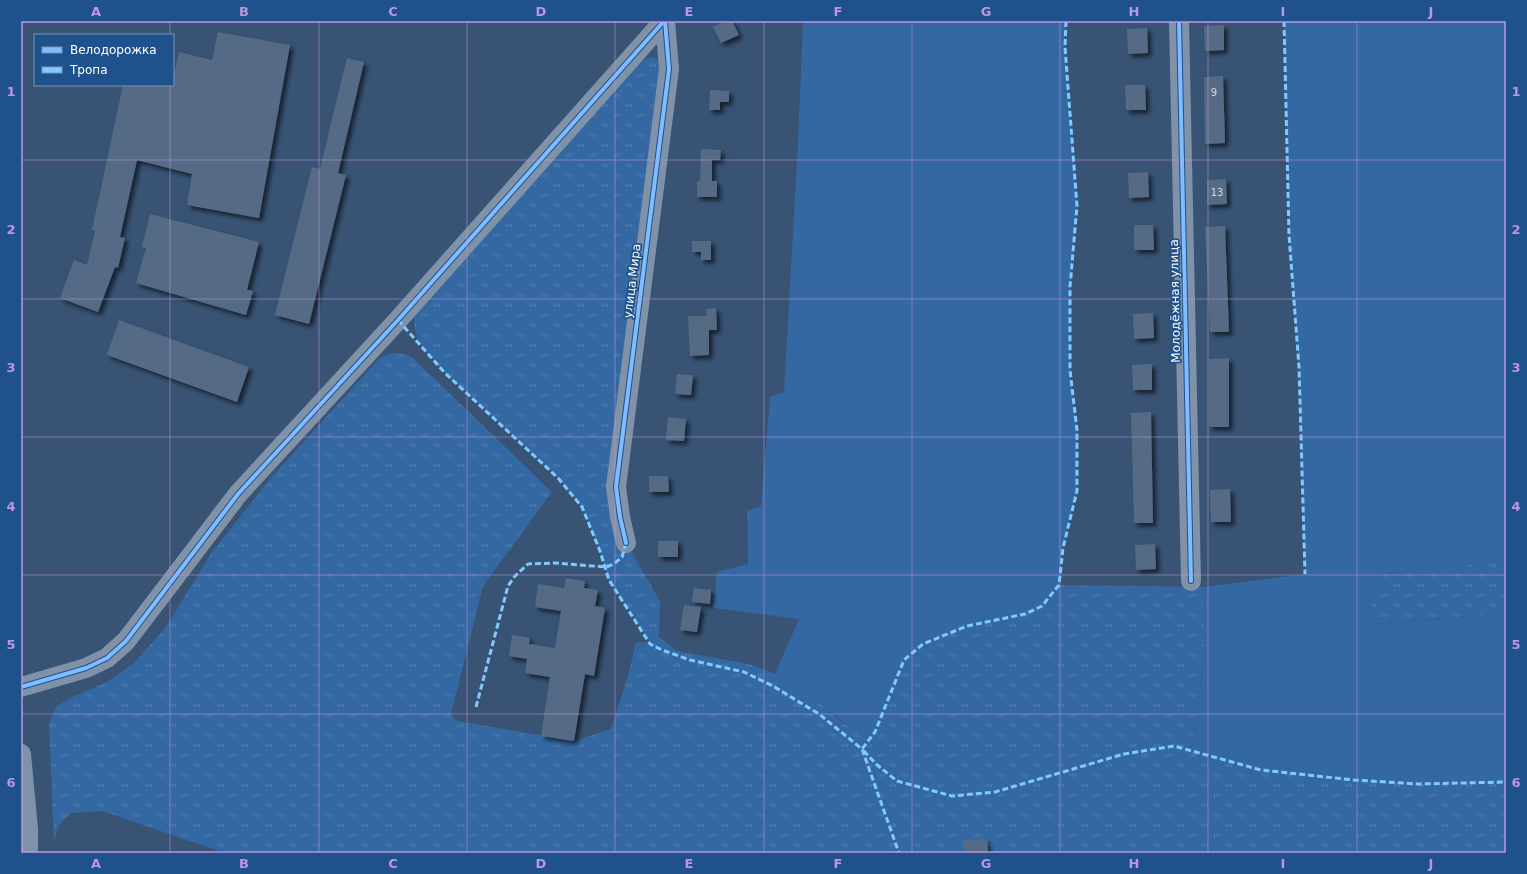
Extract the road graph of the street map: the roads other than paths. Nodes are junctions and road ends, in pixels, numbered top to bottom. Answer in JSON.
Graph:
{"nodes":[{"id":1,"x":664,"y":21,"type":"edge"},
{"id":2,"x":1179,"y":21,"type":"edge"},
{"id":3,"x":626,"y":544,"type":"dead end"},
{"id":4,"x":1191,"y":581,"type":"dead end"},
{"id":5,"x":21,"y":687,"type":"edge"},
{"id":6,"x":21,"y":754,"type":"edge"},
{"id":7,"x":28,"y":853,"type":"edge"}],
"edges":[{"from":1,"to":3,"type":"street","name":"улица Мира"},
{"from":1,"to":5,"type":"street"},
{"from":2,"to":4,"type":"street","name":"Молодёжная улица"},
{"from":6,"to":7,"type":"street"}]}
